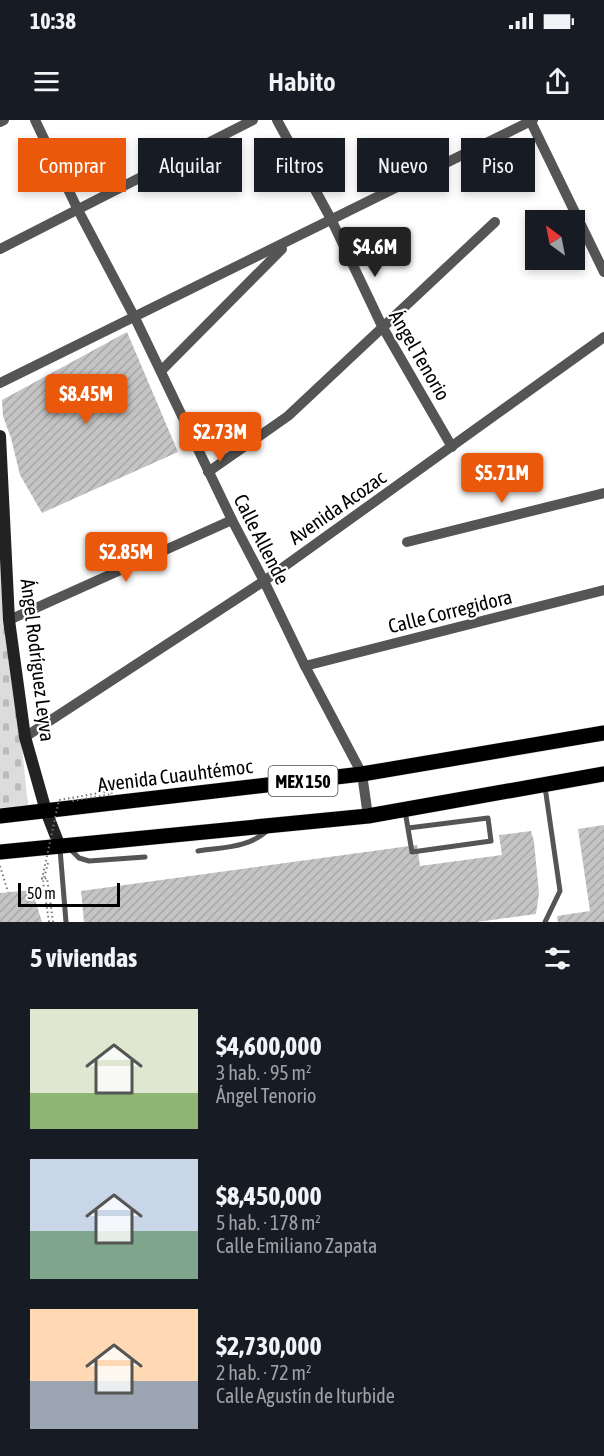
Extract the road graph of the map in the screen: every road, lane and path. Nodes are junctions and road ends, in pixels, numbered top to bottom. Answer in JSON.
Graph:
{"nodes":[{"id":1,"x":35,"y":120,"type":"edge"},
{"id":2,"x":253,"y":120,"type":"edge"},
{"id":3,"x":277,"y":120,"type":"edge"},
{"id":4,"x":531,"y":120,"type":"edge"},
{"id":5,"x":78,"y":210,"type":"junction"},
{"id":6,"x":331,"y":219,"type":"junction"},
{"id":7,"x":495,"y":222,"type":"dead end"},
{"id":8,"x":288,"y":242,"type":"junction"},
{"id":9,"x":0,"y":249,"type":"edge"},
{"id":10,"x":604,"y":272,"type":"edge"},
{"id":11,"x":135,"y":318,"type":"junction"},
{"id":12,"x":382,"y":326,"type":"junction"},
{"id":13,"x":604,"y":337,"type":"edge"},
{"id":14,"x":161,"y":371,"type":"junction"},
{"id":15,"x":0,"y":383,"type":"edge"},
{"id":16,"x":0,"y":437,"type":"edge"},
{"id":17,"x":452,"y":447,"type":"junction"},
{"id":18,"x":208,"y":472,"type":"junction"},
{"id":19,"x":604,"y":493,"type":"edge"},
{"id":20,"x":232,"y":520,"type":"junction"},
{"id":21,"x":407,"y":542,"type":"dead end"},
{"id":22,"x":264,"y":580,"type":"junction"},
{"id":23,"x":604,"y":590,"type":"edge"},
{"id":24,"x":9,"y":620,"type":"junction"},
{"id":25,"x":305,"y":666,"type":"junction"},
{"id":26,"x":604,"y":733,"type":"edge"},
{"id":27,"x":25,"y":737,"type":"junction"},
{"id":28,"x":362,"y":774,"type":"junction"},
{"id":29,"x":604,"y":774,"type":"edge"},
{"id":30,"x":545,"y":786,"type":"junction"},
{"id":31,"x":72,"y":801,"type":"dead end"},
{"id":32,"x":405,"y":810,"type":"junction"},
{"id":33,"x":46,"y":811,"type":"junction"},
{"id":34,"x":0,"y":816,"type":"edge"},
{"id":35,"x":368,"y":816,"type":"junction"},
{"id":36,"x":272,"y":825,"type":"junction"},
{"id":37,"x":408,"y":828,"type":"junction"},
{"id":38,"x":60,"y":847,"type":"junction"},
{"id":39,"x":198,"y":851,"type":"dead end"},
{"id":40,"x":0,"y":852,"type":"edge"},
{"id":41,"x":145,"y":857,"type":"dead end"},
{"id":42,"x":0,"y":866,"type":"edge"},
{"id":43,"x":8,"y":892,"type":"dead end"},
{"id":44,"x":51,"y":922,"type":"edge"},
{"id":45,"x":66,"y":922,"type":"edge"},
{"id":46,"x":545,"y":922,"type":"edge"}],
"edges":[{"from":1,"to":5,"type":"street","name":"Calle Allende"},
{"from":2,"to":5,"type":"street"},
{"from":3,"to":6,"type":"street","name":"Ángel Tenorio"},
{"from":4,"to":6,"type":"street"},
{"from":4,"to":10,"type":"street"},
{"from":5,"to":9,"type":"street"},
{"from":5,"to":11,"type":"street","name":"Calle Allende"},
{"from":6,"to":8,"type":"street"},
{"from":6,"to":12,"type":"street","name":"Ángel Tenorio"},
{"from":7,"to":12,"type":"street"},
{"from":8,"to":11,"type":"street"},
{"from":8,"to":14,"type":"street"},
{"from":11,"to":14,"type":"street","name":"Calle Allende"},
{"from":11,"to":15,"type":"street"},
{"from":12,"to":17,"type":"street","name":"Ángel Tenorio"},
{"from":12,"to":18,"type":"street"},
{"from":13,"to":17,"type":"street","name":"Avenida Acozac"},
{"from":14,"to":18,"type":"street","name":"Calle Allende"},
{"from":16,"to":24,"type":"street","name":"Ángel Rodríguez Leyva"},
{"from":17,"to":22,"type":"street","name":"Avenida Acozac"},
{"from":18,"to":20,"type":"street","name":"Calle Allende"},
{"from":19,"to":21,"type":"street"},
{"from":20,"to":22,"type":"street","name":"Calle Allende"},
{"from":20,"to":24,"type":"street"},
{"from":22,"to":25,"type":"street","name":"Calle Allende"},
{"from":22,"to":27,"type":"street","name":"Avenida Acozac"},
{"from":23,"to":25,"type":"street","name":"Calle Corregidora"},
{"from":24,"to":27,"type":"street","name":"Ángel Rodríguez Leyva"},
{"from":25,"to":28,"type":"street","name":"Calle Allende"},
{"from":26,"to":28,"type":"main road","name":"Avenida Cuauhtémoc","number":"MEX 150"},
{"from":27,"to":33,"type":"street","name":"Ángel Rodríguez Leyva"},
{"from":28,"to":33,"type":"main road","name":"Avenida Cuauhtémoc","number":"MEX 150"},
{"from":28,"to":35,"type":"street","name":"Calle Allende"},
{"from":29,"to":30,"type":"main road","number":"MEX 150"},
{"from":30,"to":32,"type":"main road","number":"MEX 150"},
{"from":30,"to":46,"type":"lane"},
{"from":31,"to":44,"type":"path","bridge":true},
{"from":32,"to":35,"type":"main road","number":"MEX 150"},
{"from":32,"to":37,"type":"lane"},
{"from":33,"to":34,"type":"main road","name":"Avenida Cuauhtémoc","number":"MEX 150"},
{"from":33,"to":38,"type":"street","name":"Ángel Rodríguez Leyva"},
{"from":35,"to":36,"type":"main road","number":"MEX 150"},
{"from":36,"to":38,"type":"main road","number":"MEX 150"},
{"from":36,"to":39,"type":"lane"},
{"from":37,"to":37,"type":"lane"},
{"from":38,"to":40,"type":"main road","number":"MEX 150"},
{"from":38,"to":41,"type":"lane"},
{"from":38,"to":44,"type":"path","bridge":true},
{"from":38,"to":45,"type":"lane"},
{"from":42,"to":43,"type":"path"}]}
